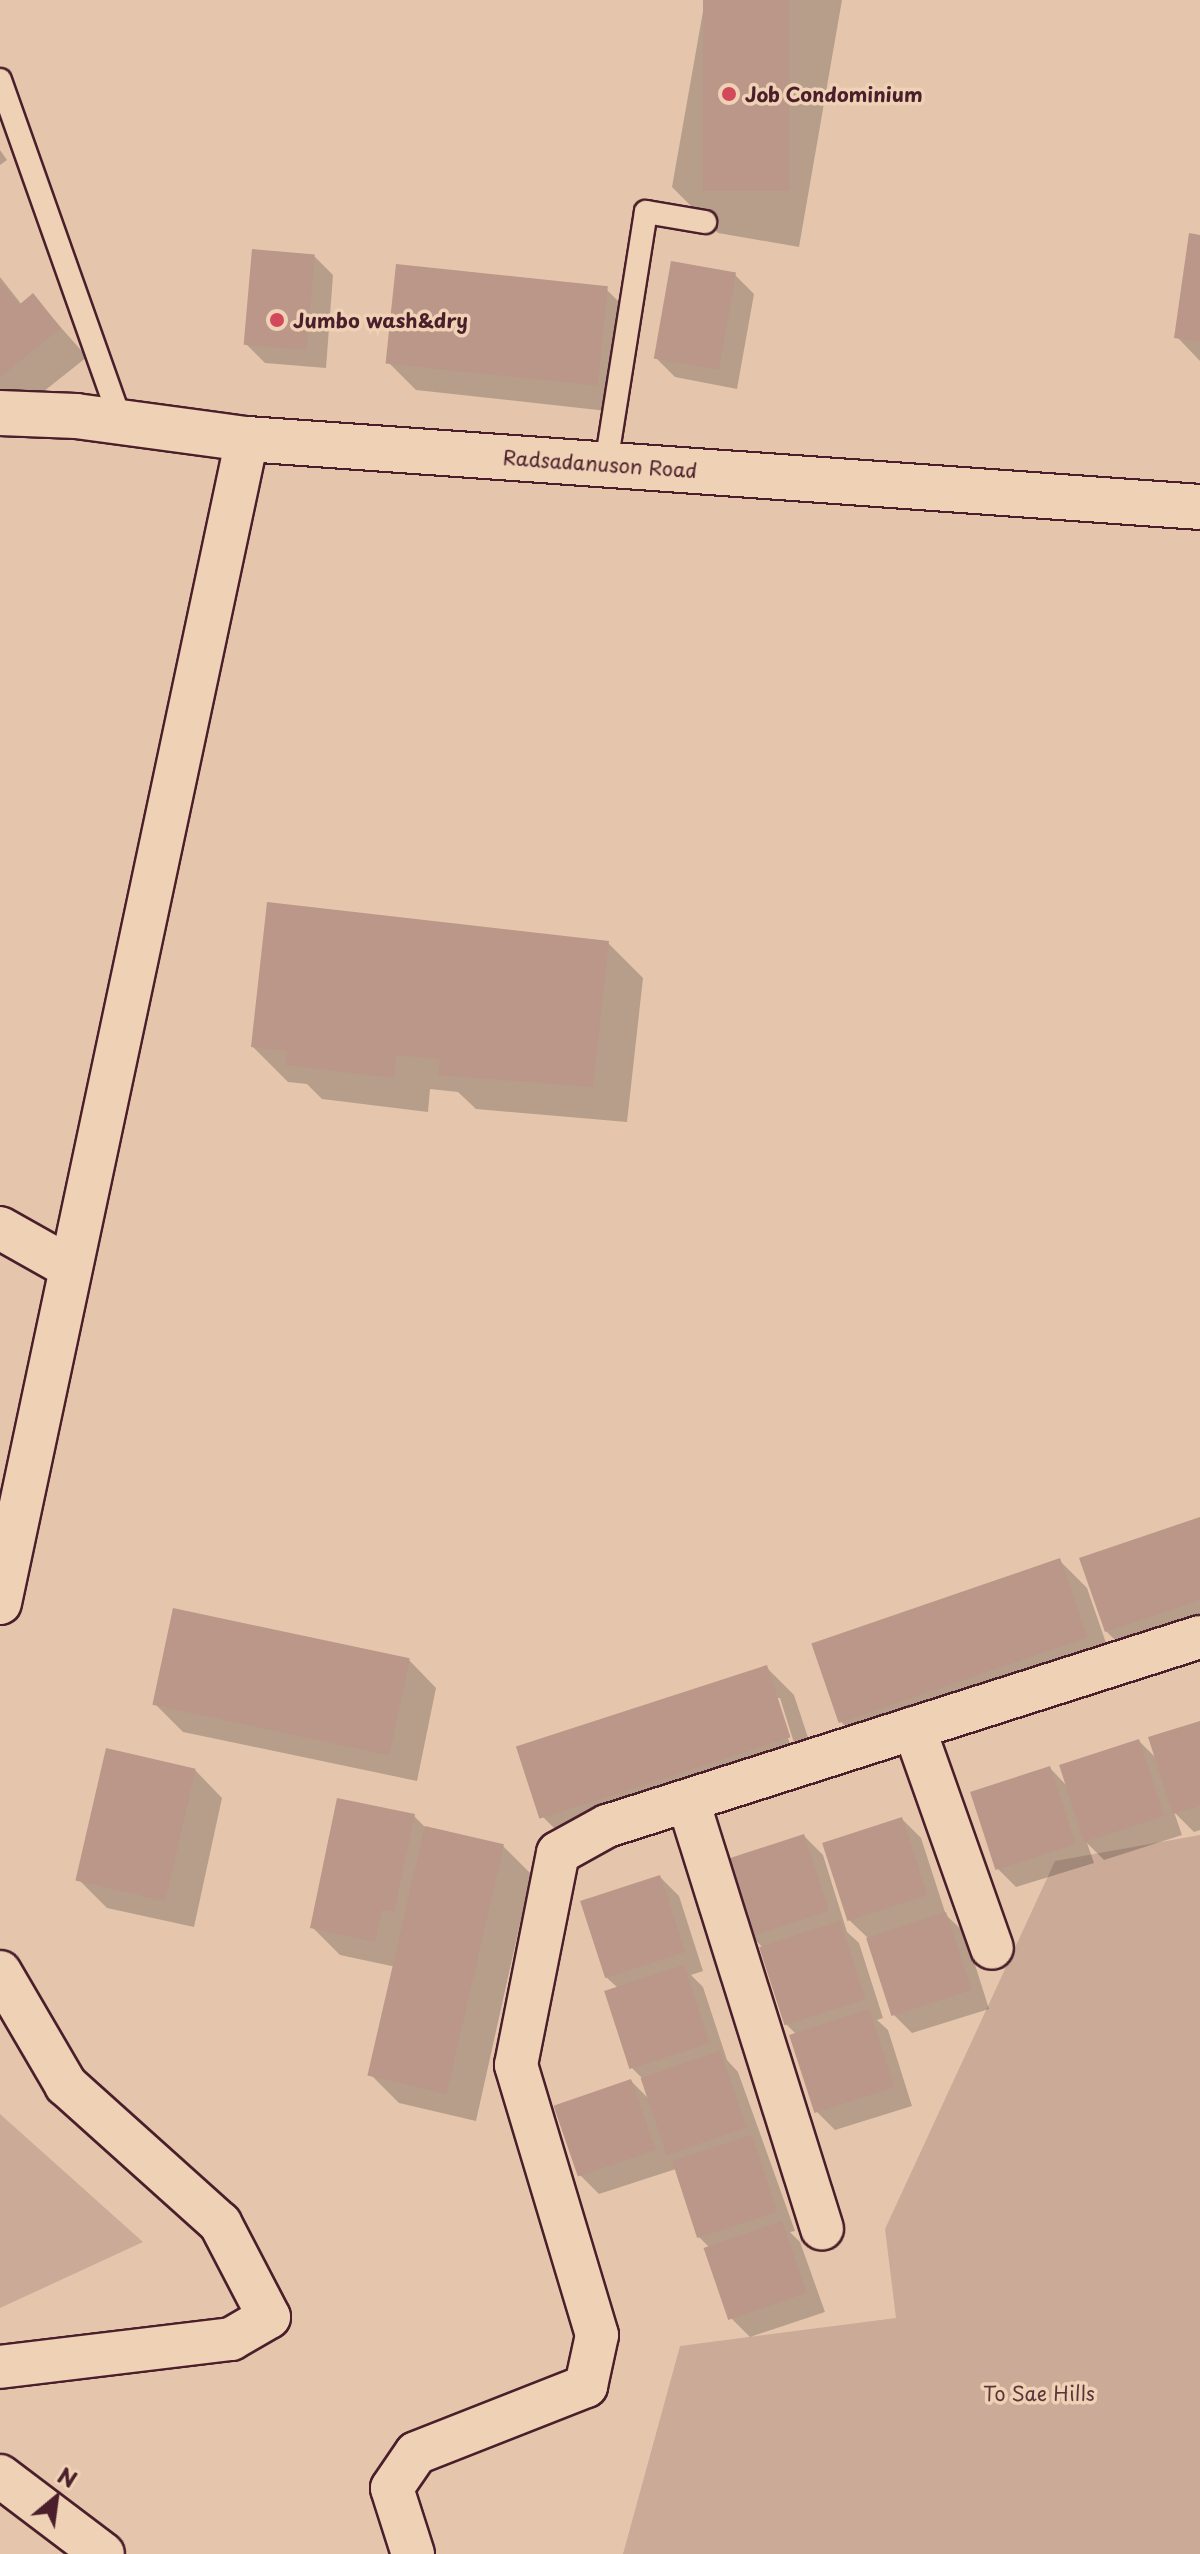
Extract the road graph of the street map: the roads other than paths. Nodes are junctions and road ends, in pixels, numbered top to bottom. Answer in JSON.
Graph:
{"nodes":[{"id":1,"x":0,"y":80,"type":"edge"},
{"id":2,"x":705,"y":222,"type":"dead end"},
{"id":3,"x":0,"y":413,"type":"edge"},
{"id":4,"x":121,"y":421,"type":"junction"},
{"id":5,"x":247,"y":439,"type":"junction"},
{"id":6,"x":606,"y":464,"type":"junction"},
{"id":7,"x":1200,"y":507,"type":"edge"},
{"id":8,"x":0,"y":1228,"type":"edge"},
{"id":9,"x":71,"y":1268,"type":"junction"},
{"id":10,"x":0,"y":1603,"type":"edge"},
{"id":11,"x":1200,"y":1637,"type":"edge"},
{"id":12,"x":914,"y":1728,"type":"junction"},
{"id":13,"x":688,"y":1801,"type":"junction"},
{"id":14,"x":992,"y":1948,"type":"dead end"},
{"id":15,"x":0,"y":1972,"type":"edge"},
{"id":16,"x":822,"y":2228,"type":"dead end"},
{"id":17,"x":0,"y":2367,"type":"edge"},
{"id":18,"x":0,"y":2476,"type":"edge"},
{"id":19,"x":103,"y":2554,"type":"edge"},
{"id":20,"x":413,"y":2554,"type":"edge"}],
"edges":[{"from":1,"to":4,"type":"lane"},
{"from":2,"to":6,"type":"lane"},
{"from":3,"to":4,"type":"street","name":"Radsadanuson Road"},
{"from":4,"to":5,"type":"street","name":"Radsadanuson Road"},
{"from":5,"to":6,"type":"street","name":"Radsadanuson Road"},
{"from":5,"to":9,"type":"street"},
{"from":6,"to":7,"type":"street","name":"Radsadanuson Road"},
{"from":8,"to":9,"type":"street"},
{"from":9,"to":10,"type":"street"},
{"from":11,"to":12,"type":"street"},
{"from":12,"to":13,"type":"street"},
{"from":12,"to":14,"type":"street"},
{"from":13,"to":16,"type":"street"},
{"from":13,"to":20,"type":"street"},
{"from":15,"to":17,"type":"street"},
{"from":18,"to":19,"type":"street"}]}
